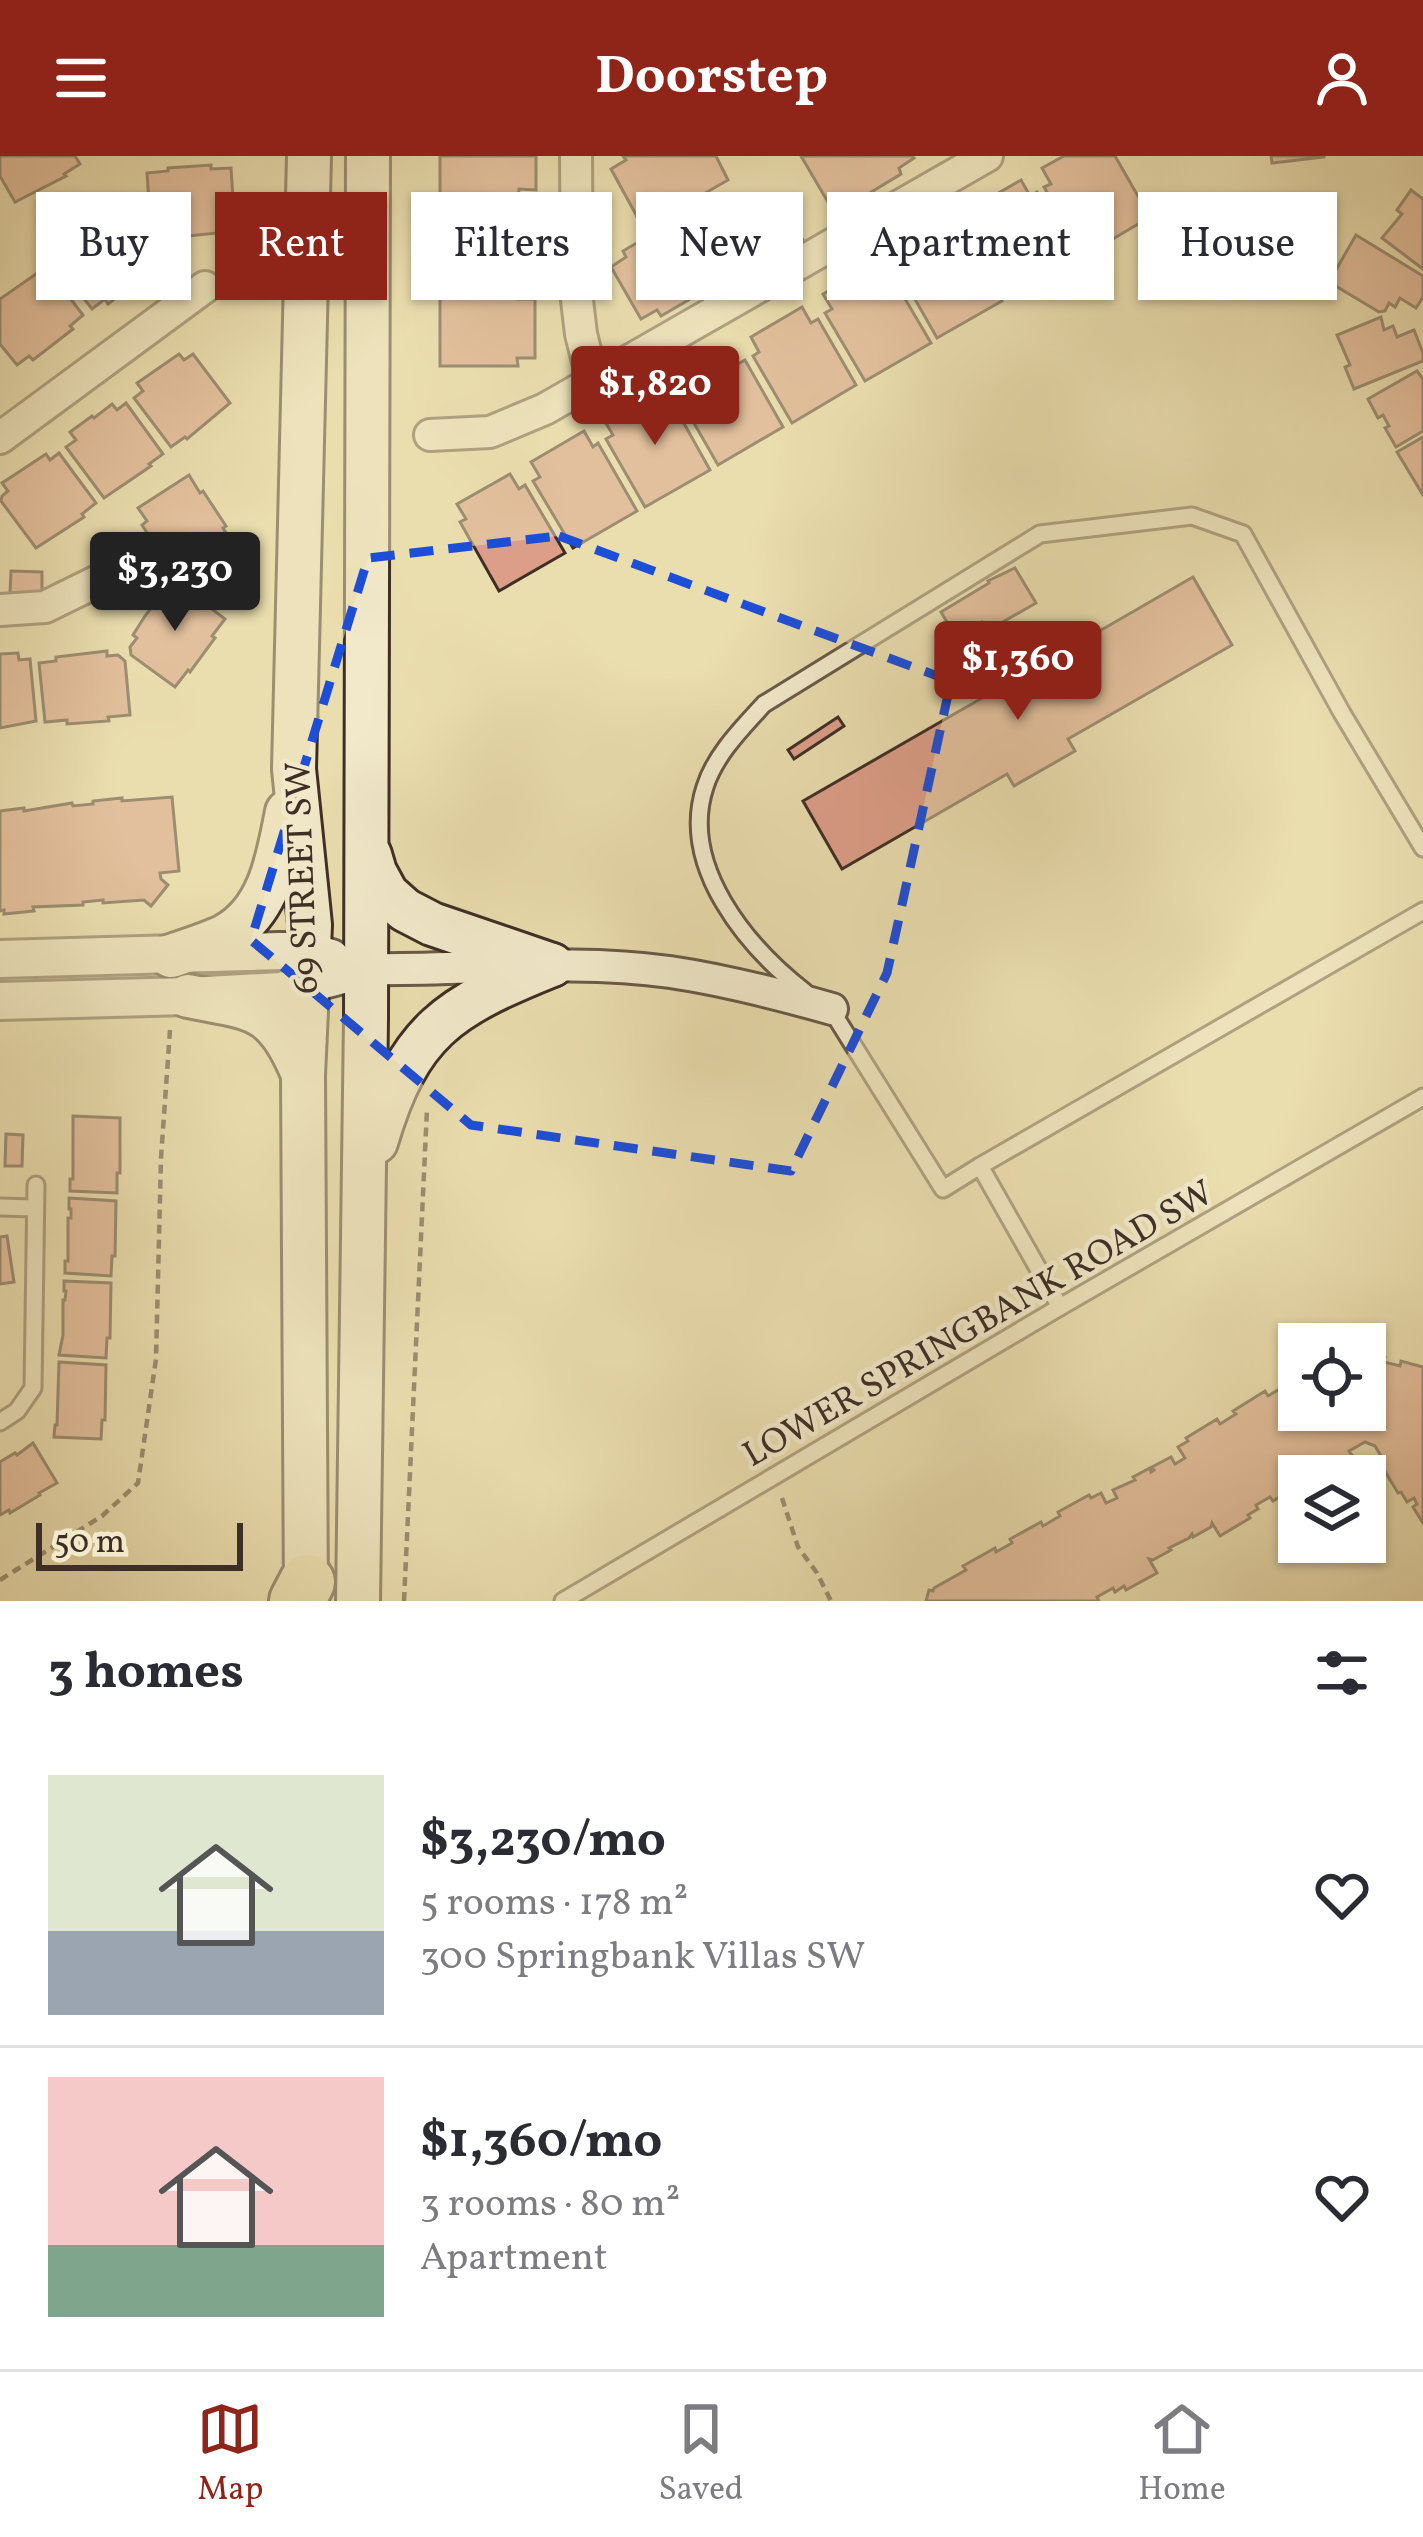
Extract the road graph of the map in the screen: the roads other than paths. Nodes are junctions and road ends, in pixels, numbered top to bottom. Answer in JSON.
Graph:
{"nodes":[{"id":1,"x":309,"y":156,"type":"edge"},
{"id":2,"x":368,"y":156,"type":"edge"},
{"id":3,"x":576,"y":156,"type":"edge"},
{"id":4,"x":977,"y":159,"type":"edge"},
{"id":5,"x":205,"y":286,"type":"dead end"},
{"id":6,"x":593,"y":382,"type":"junction"},
{"id":7,"x":430,"y":435,"type":"dead end"},
{"id":8,"x":0,"y":438,"type":"edge"},
{"id":9,"x":98,"y":581,"type":"dead end"},
{"id":10,"x":0,"y":610,"type":"edge"},
{"id":11,"x":294,"y":769,"type":"junction"},
{"id":12,"x":366,"y":836,"type":"junction"},
{"id":13,"x":1423,"y":848,"type":"edge"},
{"id":14,"x":1423,"y":911,"type":"edge"},
{"id":15,"x":171,"y":956,"type":"junction"},
{"id":16,"x":0,"y":959,"type":"edge"},
{"id":17,"x":552,"y":965,"type":"junction"},
{"id":18,"x":308,"y":968,"type":"junction"},
{"id":19,"x":365,"y":969,"type":"junction"},
{"id":20,"x":0,"y":1000,"type":"edge"},
{"id":21,"x":832,"y":1009,"type":"junction"},
{"id":22,"x":179,"y":1013,"type":"junction"},
{"id":23,"x":303,"y":1075,"type":"junction"},
{"id":24,"x":1423,"y":1097,"type":"edge"},
{"id":25,"x":980,"y":1166,"type":"junction"},
{"id":26,"x":36,"y":1185,"type":"dead end"},
{"id":27,"x":362,"y":1190,"type":"junction"},
{"id":28,"x":0,"y":1208,"type":"edge"},
{"id":29,"x":34,"y":1208,"type":"junction"},
{"id":30,"x":1060,"y":1307,"type":"junction"},
{"id":31,"x":0,"y":1422,"type":"edge"},
{"id":32,"x":303,"y":1595,"type":"edge"},
{"id":33,"x":358,"y":1601,"type":"edge"},
{"id":34,"x":562,"y":1601,"type":"edge"}],
"edges":[{"from":1,"to":11,"type":"main road","name":"69 STREET SW"},
{"from":2,"to":12,"type":"main road","name":"69 STREET SW"},
{"from":3,"to":6,"type":"street"},
{"from":4,"to":6,"type":"street"},
{"from":5,"to":8,"type":"street"},
{"from":6,"to":7,"type":"street"},
{"from":9,"to":10,"type":"street"},
{"from":11,"to":15,"type":"main road"},
{"from":11,"to":18,"type":"main road","name":"69 STREET SW"},
{"from":12,"to":17,"type":"main road"},
{"from":12,"to":19,"type":"main road","name":"69 STREET SW"},
{"from":13,"to":21,"type":"lane"},
{"from":14,"to":25,"type":"lane"},
{"from":15,"to":16,"type":"street"},
{"from":15,"to":18,"type":"street"},
{"from":17,"to":19,"type":"street"},
{"from":17,"to":21,"type":"street"},
{"from":17,"to":27,"type":"main road"},
{"from":18,"to":19,"type":"street"},
{"from":18,"to":22,"type":"street"},
{"from":18,"to":23,"type":"main road","name":"69 STREET SW"},
{"from":19,"to":27,"type":"main road","name":"69 STREET SW"},
{"from":20,"to":22,"type":"street"},
{"from":21,"to":25,"type":"lane"},
{"from":22,"to":23,"type":"main road"},
{"from":23,"to":32,"type":"main road","name":"69 STREET SW"},
{"from":24,"to":30,"type":"lane","name":"LOWER SPRINGBANK ROAD SW"},
{"from":25,"to":30,"type":"lane"},
{"from":26,"to":29,"type":"lane"},
{"from":27,"to":33,"type":"main road","name":"69 STREET SW"},
{"from":28,"to":29,"type":"lane"},
{"from":29,"to":31,"type":"lane"},
{"from":30,"to":34,"type":"lane","name":"LOWER SPRINGBANK ROAD SW"}]}
